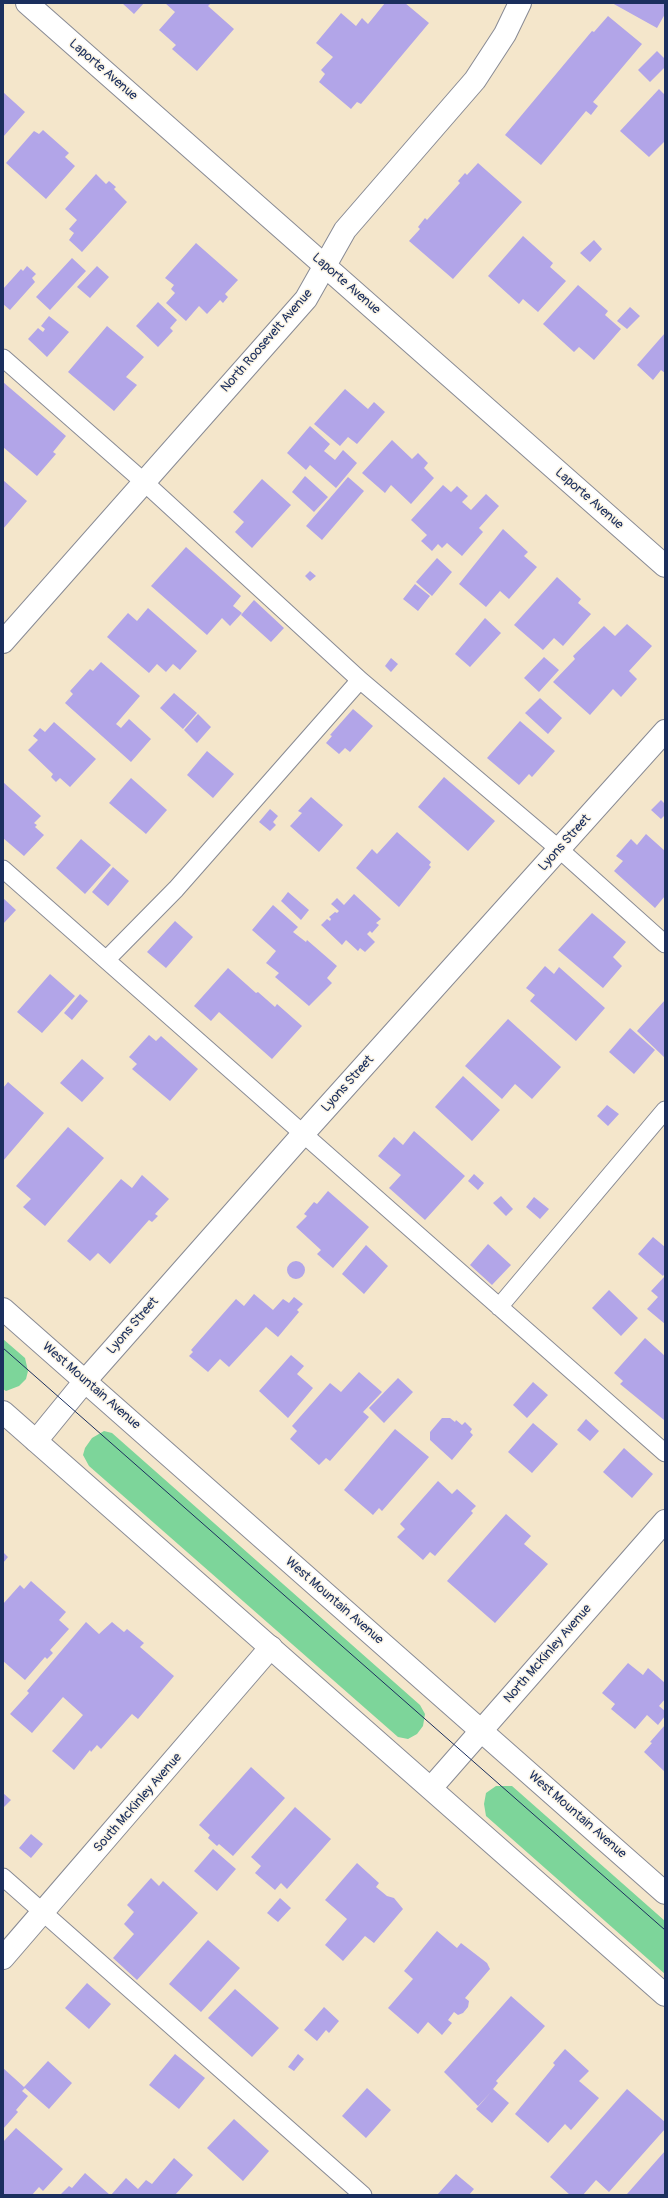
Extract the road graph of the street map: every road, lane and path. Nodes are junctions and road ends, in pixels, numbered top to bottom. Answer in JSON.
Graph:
{"nodes":[{"id":1,"x":28,"y":3,"type":"edge"},
{"id":2,"x":520,"y":3,"type":"edge"},
{"id":3,"x":326,"y":266,"type":"junction"},
{"id":4,"x":3,"y":358,"type":"edge"},
{"id":5,"x":144,"y":482,"type":"junction"},
{"id":6,"x":665,"y":566,"type":"edge"},
{"id":7,"x":3,"y":642,"type":"edge"},
{"id":8,"x":360,"y":680,"type":"junction"},
{"id":9,"x":665,"y":731,"type":"edge"},
{"id":10,"x":559,"y":849,"type":"junction"},
{"id":11,"x":3,"y":869,"type":"edge"},
{"id":12,"x":665,"y":944,"type":"edge"},
{"id":13,"x":107,"y":959,"type":"junction"},
{"id":14,"x":665,"y":1110,"type":"edge"},
{"id":15,"x":303,"y":1134,"type":"junction"},
{"id":16,"x":499,"y":1307,"type":"junction"},
{"id":17,"x":3,"y":1309,"type":"edge"},
{"id":18,"x":85,"y":1381,"type":"junction"},
{"id":19,"x":3,"y":1412,"type":"edge"},
{"id":20,"x":36,"y":1441,"type":"junction"},
{"id":21,"x":665,"y":1453,"type":"edge"},
{"id":22,"x":665,"y":1521,"type":"edge"},
{"id":23,"x":271,"y":1648,"type":"junction"},
{"id":24,"x":481,"y":1730,"type":"junction"},
{"id":25,"x":431,"y":1788,"type":"junction"},
{"id":26,"x":3,"y":1877,"type":"edge"},
{"id":27,"x":665,"y":1893,"type":"edge"},
{"id":28,"x":43,"y":1913,"type":"junction"},
{"id":29,"x":3,"y":1958,"type":"edge"},
{"id":30,"x":665,"y":1995,"type":"edge"},
{"id":31,"x":363,"y":2195,"type":"edge"}],
"edges":[{"from":1,"to":3,"type":"street","name":"Laporte Avenue"},
{"from":2,"to":3,"type":"street","name":"North Roosevelt Avenue"},
{"from":3,"to":5,"type":"street","name":"North Roosevelt Avenue"},
{"from":3,"to":6,"type":"street","name":"Laporte Avenue"},
{"from":4,"to":5,"type":"lane"},
{"from":5,"to":7,"type":"street","name":"North Roosevelt Avenue"},
{"from":5,"to":8,"type":"lane"},
{"from":8,"to":10,"type":"lane"},
{"from":8,"to":13,"type":"lane"},
{"from":9,"to":10,"type":"street","name":"Lyons Street"},
{"from":10,"to":12,"type":"lane"},
{"from":10,"to":15,"type":"street","name":"Lyons Street"},
{"from":11,"to":13,"type":"lane"},
{"from":13,"to":15,"type":"lane"},
{"from":14,"to":16,"type":"lane"},
{"from":15,"to":16,"type":"lane"},
{"from":15,"to":18,"type":"street","name":"Lyons Street"},
{"from":16,"to":21,"type":"lane"},
{"from":17,"to":18,"type":"street","name":"West Mountain Avenue"},
{"from":18,"to":20,"type":"street","name":"Lyons Street"},
{"from":18,"to":24,"type":"street","name":"West Mountain Avenue"},
{"from":19,"to":20,"type":"street"},
{"from":20,"to":23,"type":"street"},
{"from":22,"to":24,"type":"street","name":"North McKinley Avenue"},
{"from":23,"to":25,"type":"street"},
{"from":23,"to":28,"type":"street","name":"South McKinley Avenue"},
{"from":24,"to":25,"type":"street","name":"North McKinley Avenue"},
{"from":24,"to":27,"type":"street","name":"West Mountain Avenue"},
{"from":25,"to":30,"type":"street"},
{"from":26,"to":28,"type":"lane"},
{"from":28,"to":29,"type":"street","name":"South McKinley Avenue"},
{"from":28,"to":31,"type":"lane"}]}
